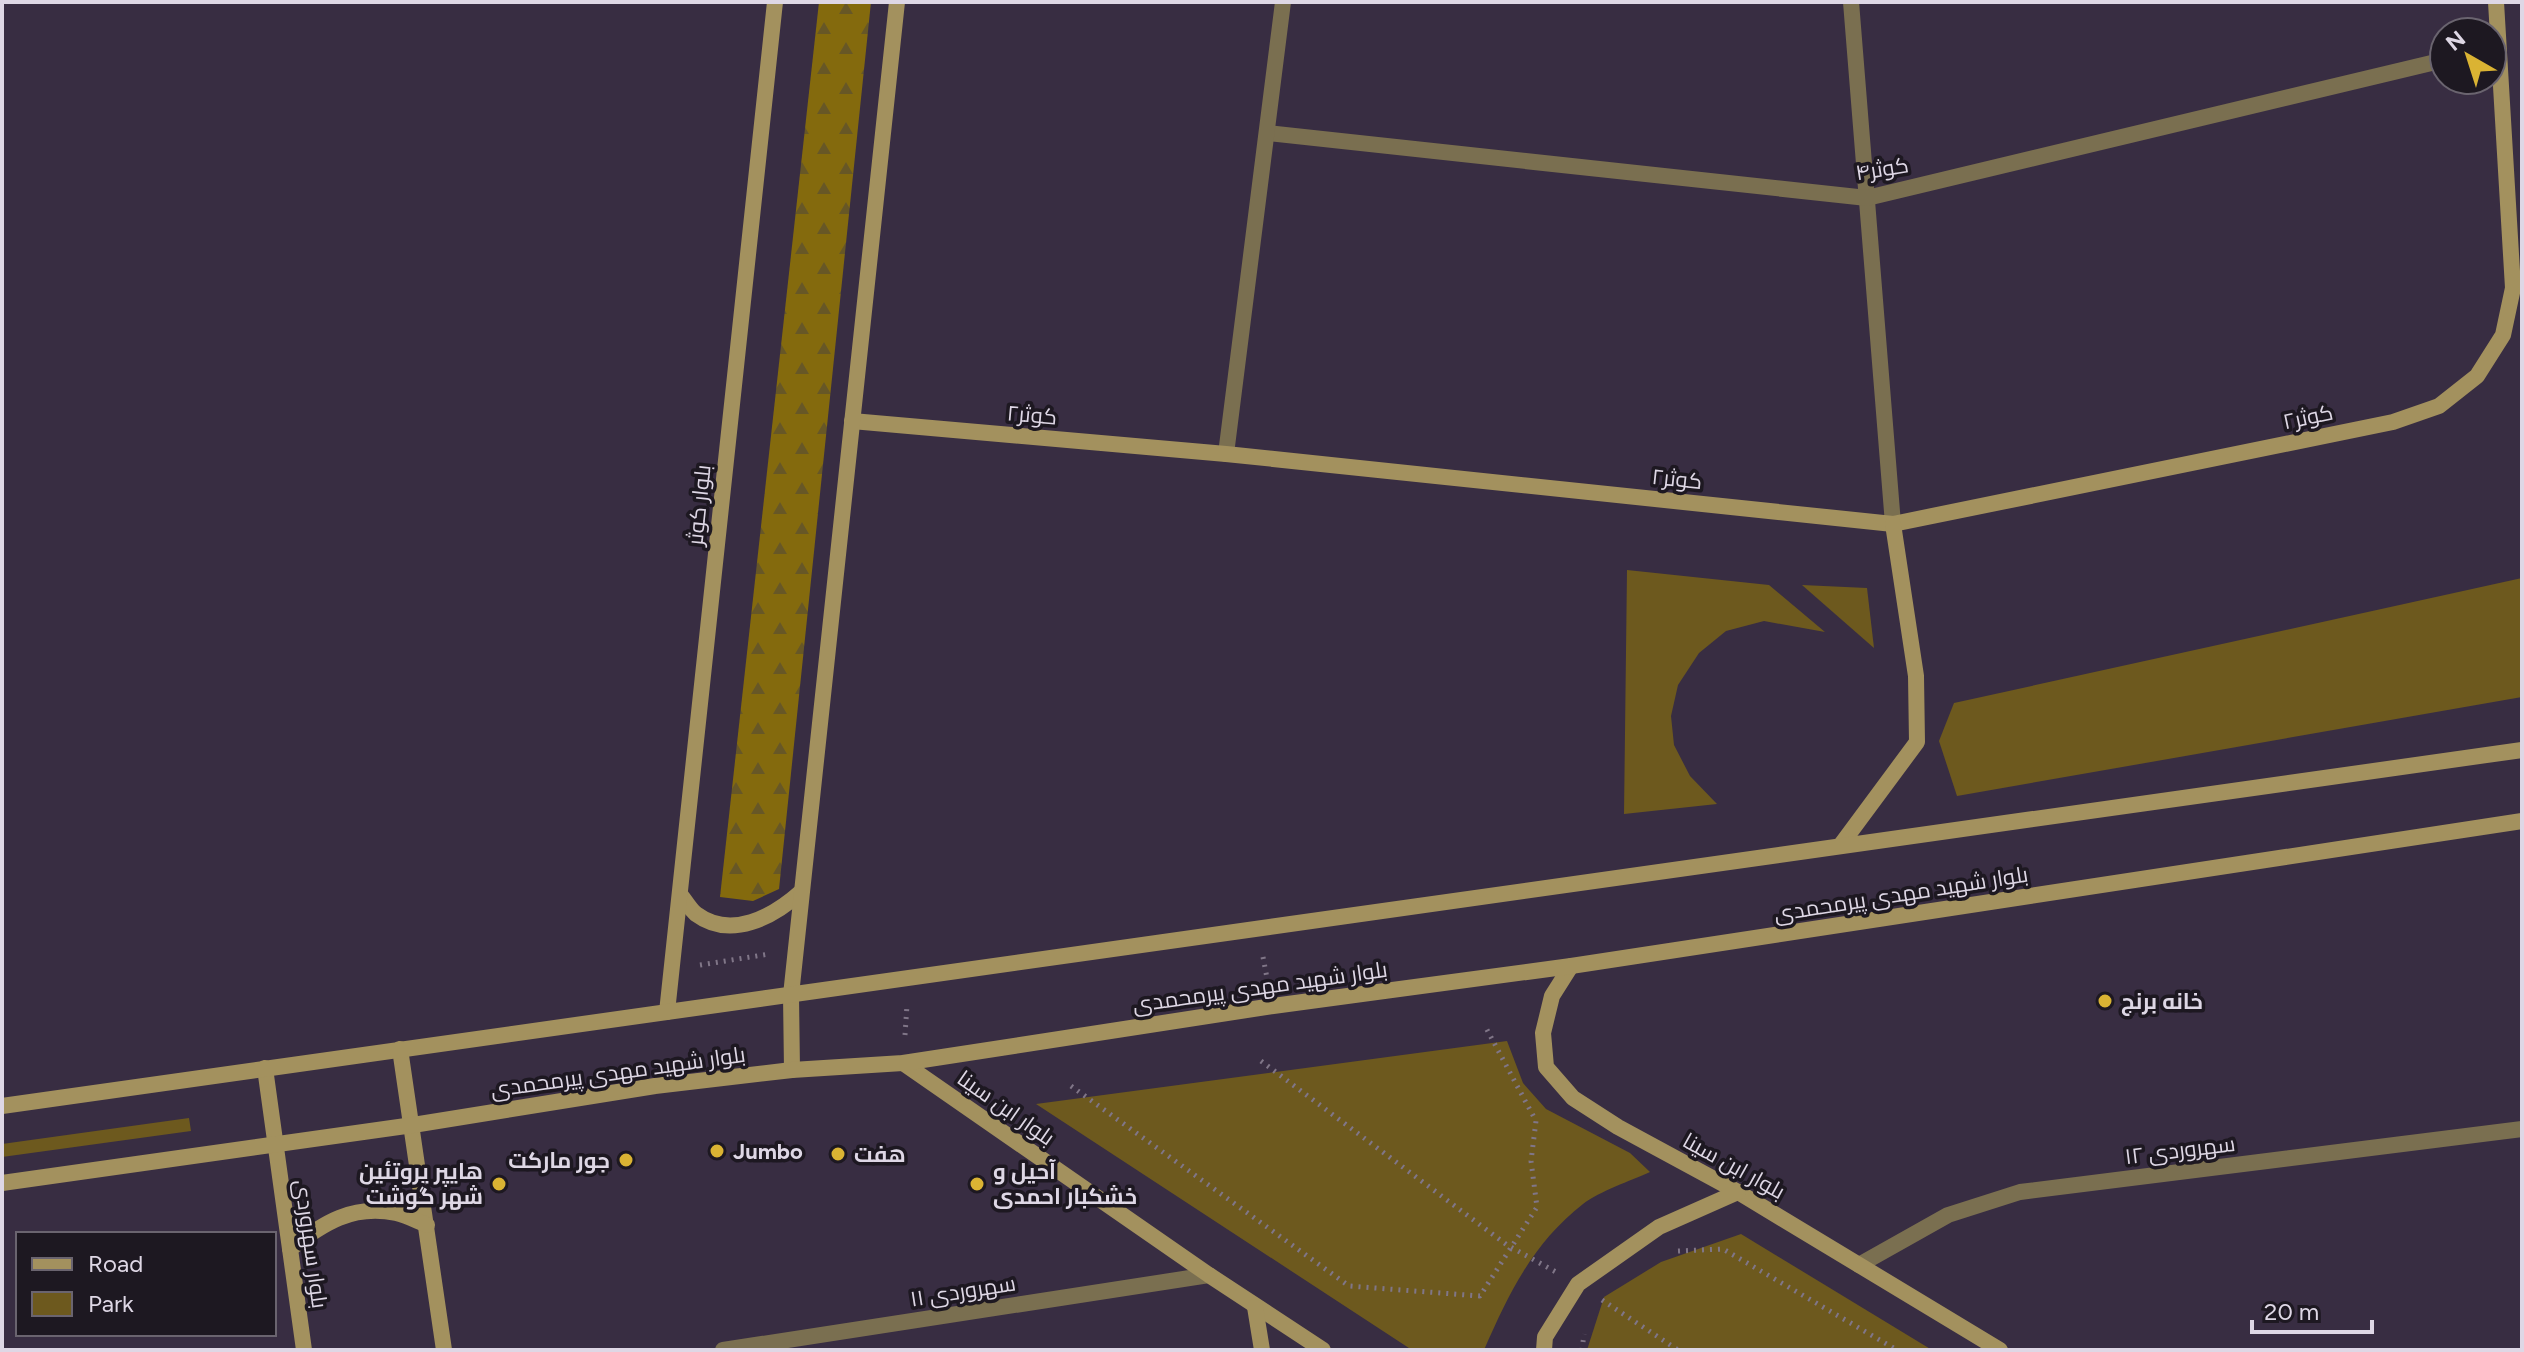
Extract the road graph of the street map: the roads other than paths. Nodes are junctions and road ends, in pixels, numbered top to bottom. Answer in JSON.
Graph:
{"nodes":[{"id":1,"x":775,"y":2,"type":"edge"},
{"id":2,"x":897,"y":2,"type":"edge"},
{"id":3,"x":1283,"y":2,"type":"edge"},
{"id":4,"x":1851,"y":2,"type":"edge"},
{"id":5,"x":2428,"y":64,"type":"edge"},
{"id":6,"x":2499,"y":96,"type":"edge"},
{"id":7,"x":1267,"y":133,"type":"junction"},
{"id":8,"x":1867,"y":198,"type":"junction"},
{"id":9,"x":852,"y":421,"type":"junction"},
{"id":10,"x":1226,"y":454,"type":"junction"},
{"id":11,"x":1893,"y":524,"type":"junction"},
{"id":12,"x":2522,"y":750,"type":"edge"},
{"id":13,"x":2522,"y":821,"type":"edge"},
{"id":14,"x":1840,"y":846,"type":"junction"},
{"id":15,"x":801,"y":892,"type":"junction"},
{"id":16,"x":680,"y":894,"type":"junction"},
{"id":17,"x":1571,"y":966,"type":"junction"},
{"id":18,"x":791,"y":995,"type":"junction"},
{"id":19,"x":667,"y":1012,"type":"junction"},
{"id":20,"x":400,"y":1049,"type":"junction"},
{"id":21,"x":903,"y":1063,"type":"junction"},
{"id":22,"x":265,"y":1068,"type":"junction"},
{"id":23,"x":792,"y":1070,"type":"junction"},
{"id":24,"x":2,"y":1106,"type":"edge"},
{"id":25,"x":413,"y":1125,"type":"junction"},
{"id":26,"x":2522,"y":1129,"type":"edge"},
{"id":27,"x":275,"y":1144,"type":"junction"},
{"id":28,"x":2,"y":1183,"type":"edge"},
{"id":29,"x":1738,"y":1192,"type":"junction"},
{"id":30,"x":427,"y":1225,"type":"junction"},
{"id":31,"x":290,"y":1249,"type":"junction"},
{"id":32,"x":1859,"y":1265,"type":"junction"},
{"id":33,"x":1209,"y":1275,"type":"junction"},
{"id":34,"x":1255,"y":1307,"type":"junction"},
{"id":35,"x":304,"y":1350,"type":"edge"},
{"id":36,"x":444,"y":1350,"type":"edge"},
{"id":37,"x":723,"y":1350,"type":"edge"},
{"id":38,"x":1262,"y":1350,"type":"edge"},
{"id":39,"x":1323,"y":1350,"type":"edge"},
{"id":40,"x":1544,"y":1350,"type":"edge"},
{"id":41,"x":2000,"y":1350,"type":"edge"}],
"edges":[{"from":1,"to":16,"type":"main road","name":"بلوار کوثر"},
{"from":2,"to":9,"type":"main road"},
{"from":3,"to":7,"type":"street"},
{"from":4,"to":8,"type":"street"},
{"from":5,"to":8,"type":"street","name":"کوثر۴"},
{"from":6,"to":11,"type":"main road","name":"کوثر۲"},
{"from":7,"to":8,"type":"street","name":"کوثر۴"},
{"from":7,"to":10,"type":"street"},
{"from":8,"to":11,"type":"street"},
{"from":9,"to":10,"type":"main road","name":"کوثر۲"},
{"from":9,"to":15,"type":"main road"},
{"from":10,"to":11,"type":"main road","name":"کوثر۲"},
{"from":11,"to":14,"type":"main road"},
{"from":12,"to":14,"type":"main road"},
{"from":13,"to":17,"type":"main road","name":"بلوار شهید مهدی پیرمحمدی"},
{"from":14,"to":18,"type":"main road"},
{"from":15,"to":16,"type":"main road"},
{"from":15,"to":18,"type":"main road"},
{"from":16,"to":19,"type":"main road","name":"بلوار کوثر"},
{"from":17,"to":21,"type":"main road","name":"بلوار شهید مهدی پیرمحمدی"},
{"from":17,"to":29,"type":"main road","name":"بلوار ابن سینا"},
{"from":18,"to":19,"type":"main road"},
{"from":18,"to":23,"type":"main road"},
{"from":19,"to":20,"type":"main road"},
{"from":20,"to":22,"type":"main road"},
{"from":20,"to":25,"type":"main road"},
{"from":21,"to":23,"type":"main road","name":"بلوار شهید مهدی پیرمحمدی"},
{"from":21,"to":33,"type":"main road","name":"بلوار ابن سینا"},
{"from":22,"to":24,"type":"main road"},
{"from":22,"to":27,"type":"main road","name":"بلوار سهروردی"},
{"from":23,"to":25,"type":"main road","name":"بلوار شهید مهدی پیرمحمدی"},
{"from":25,"to":27,"type":"main road","name":"بلوار شهید مهدی پیرمحمدی"},
{"from":25,"to":30,"type":"main road"},
{"from":26,"to":32,"type":"street","name":"سهروردی ۱۲"},
{"from":27,"to":28,"type":"main road","name":"بلوار شهید مهدی پیرمحمدی"},
{"from":27,"to":31,"type":"main road","name":"بلوار سهروردی"},
{"from":29,"to":32,"type":"main road","name":"بلوار ابن سینا"},
{"from":29,"to":40,"type":"main road"},
{"from":30,"to":31,"type":"main road"},
{"from":30,"to":36,"type":"main road"},
{"from":31,"to":35,"type":"main road","name":"بلوار سهروردی"},
{"from":32,"to":41,"type":"main road","name":"بلوار ابن سینا"},
{"from":33,"to":34,"type":"main road","name":"بلوار ابن سینا"},
{"from":33,"to":37,"type":"street","name":"سهروردی ١١"},
{"from":34,"to":38,"type":"main road"},
{"from":34,"to":39,"type":"main road","name":"بلوار ابن سینا"}]}
